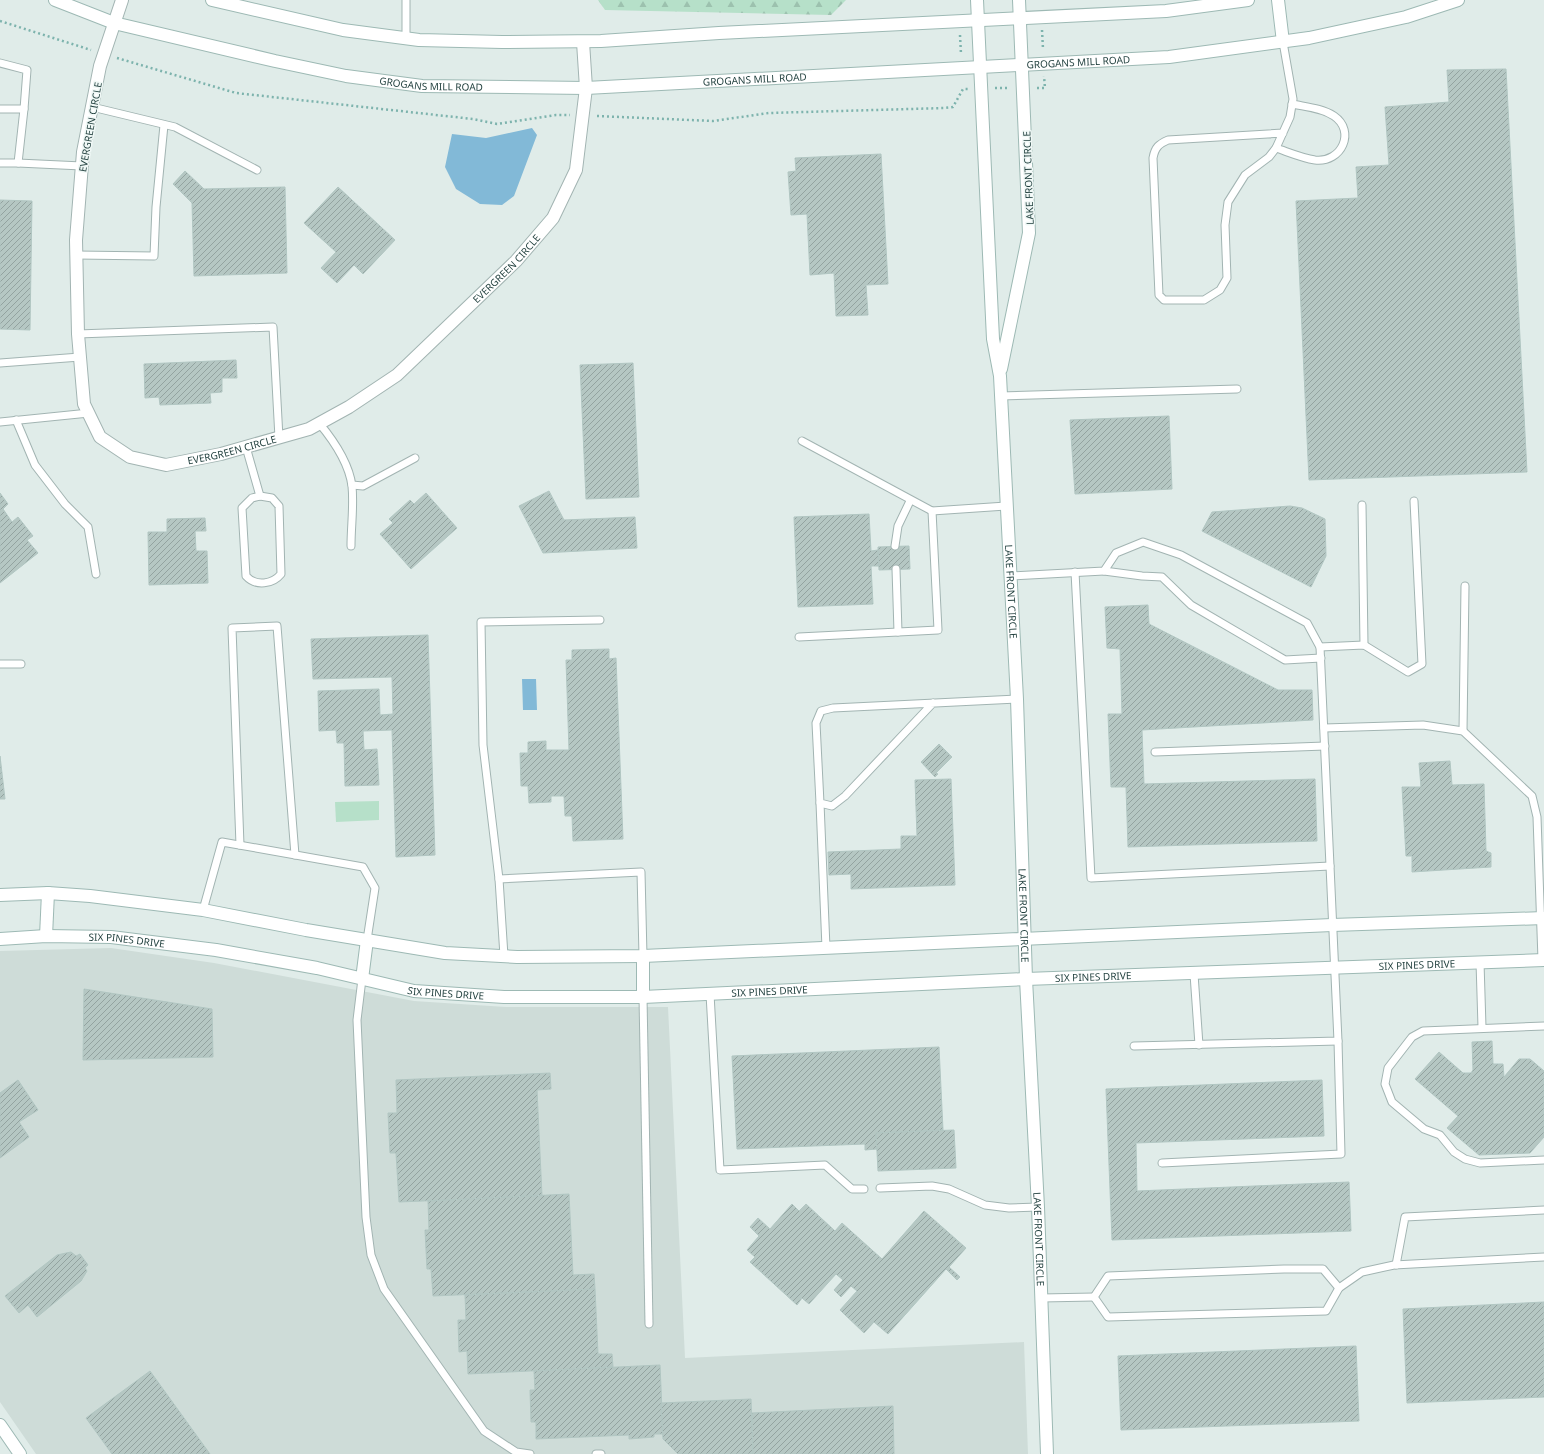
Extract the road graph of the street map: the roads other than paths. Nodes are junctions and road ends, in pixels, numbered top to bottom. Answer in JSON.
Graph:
{"nodes":[{"id":1,"x":54,"y":0,"type":"edge"},
{"id":2,"x":122,"y":0,"type":"edge"},
{"id":3,"x":212,"y":0,"type":"edge"},
{"id":4,"x":406,"y":0,"type":"edge"},
{"id":5,"x":977,"y":0,"type":"edge"},
{"id":6,"x":1019,"y":0,"type":"edge"},
{"id":7,"x":1248,"y":0,"type":"edge"},
{"id":8,"x":1278,"y":0,"type":"edge"},
{"id":9,"x":1458,"y":0,"type":"edge"},
{"id":10,"x":1020,"y":18,"type":"junction"},
{"id":11,"x":978,"y":20,"type":"junction"},
{"id":12,"x":114,"y":23,"type":"junction"},
{"id":13,"x":406,"y":38,"type":"junction"},
{"id":14,"x":583,"y":42,"type":"junction"},
{"id":15,"x":1283,"y":42,"type":"junction"},
{"id":16,"x":0,"y":63,"type":"edge"},
{"id":17,"x":1023,"y":64,"type":"junction"},
{"id":18,"x":981,"y":66,"type":"junction"},
{"id":19,"x":586,"y":88,"type":"junction"},
{"id":20,"x":1292,"y":104,"type":"junction"},
{"id":21,"x":92,"y":107,"type":"junction"},
{"id":22,"x":0,"y":109,"type":"edge"},
{"id":23,"x":24,"y":109,"type":"junction"},
{"id":24,"x":164,"y":125,"type":"junction"},
{"id":25,"x":1283,"y":133,"type":"junction"},
{"id":26,"x":1276,"y":148,"type":"junction"},
{"id":27,"x":0,"y":163,"type":"edge"},
{"id":28,"x":18,"y":163,"type":"junction"},
{"id":29,"x":82,"y":166,"type":"junction"},
{"id":30,"x":257,"y":170,"type":"dead end"},
{"id":31,"x":76,"y":254,"type":"junction"},
{"id":32,"x":78,"y":334,"type":"junction"},
{"id":33,"x":80,"y":357,"type":"junction"},
{"id":34,"x":0,"y":363,"type":"edge"},
{"id":35,"x":1000,"y":376,"type":"junction"},
{"id":36,"x":1237,"y":389,"type":"dead end"},
{"id":37,"x":1000,"y":396,"type":"junction"},
{"id":38,"x":88,"y":413,"type":"junction"},
{"id":39,"x":16,"y":420,"type":"junction"},
{"id":40,"x":0,"y":422,"type":"edge"},
{"id":41,"x":319,"y":424,"type":"junction"},
{"id":42,"x":279,"y":438,"type":"junction"},
{"id":43,"x":802,"y":441,"type":"dead end"},
{"id":44,"x":246,"y":447,"type":"junction"},
{"id":45,"x":415,"y":458,"type":"dead end"},
{"id":46,"x":352,"y":486,"type":"junction"},
{"id":47,"x":260,"y":496,"type":"junction"},
{"id":48,"x":910,"y":501,"type":"junction"},
{"id":49,"x":1414,"y":501,"type":"dead end"},
{"id":50,"x":1362,"y":505,"type":"dead end"},
{"id":51,"x":1006,"y":506,"type":"junction"},
{"id":52,"x":932,"y":511,"type":"junction"},
{"id":53,"x":352,"y":546,"type":"dead end"},
{"id":54,"x":895,"y":546,"type":"dead end"},
{"id":55,"x":896,"y":569,"type":"dead end"},
{"id":56,"x":1104,"y":571,"type":"junction"},
{"id":57,"x":1075,"y":572,"type":"junction"},
{"id":58,"x":96,"y":574,"type":"dead end"},
{"id":59,"x":1010,"y":576,"type":"junction"},
{"id":60,"x":1465,"y":586,"type":"dead end"},
{"id":61,"x":600,"y":620,"type":"dead end"},
{"id":62,"x":898,"y":632,"type":"junction"},
{"id":63,"x":799,"y":637,"type":"dead end"},
{"id":64,"x":1364,"y":645,"type":"junction"},
{"id":65,"x":1320,"y":647,"type":"junction"},
{"id":66,"x":1321,"y":658,"type":"junction"},
{"id":67,"x":0,"y":664,"type":"edge"},
{"id":68,"x":21,"y":664,"type":"dead end"},
{"id":69,"x":1016,"y":699,"type":"junction"},
{"id":70,"x":934,"y":703,"type":"junction"},
{"id":71,"x":1324,"y":728,"type":"junction"},
{"id":72,"x":1463,"y":731,"type":"junction"},
{"id":73,"x":1325,"y":746,"type":"junction"},
{"id":74,"x":1155,"y":752,"type":"dead end"},
{"id":75,"x":820,"y":803,"type":"junction"},
{"id":76,"x":240,"y":845,"type":"junction"},
{"id":77,"x":295,"y":855,"type":"junction"},
{"id":78,"x":1330,"y":866,"type":"junction"},
{"id":79,"x":499,"y":879,"type":"junction"},
{"id":80,"x":48,"y":893,"type":"junction"},
{"id":81,"x":0,"y":895,"type":"edge"},
{"id":82,"x":203,"y":910,"type":"junction"},
{"id":83,"x":1542,"y":918,"type":"edge"},
{"id":84,"x":1332,"y":925,"type":"junction"},
{"id":85,"x":46,"y":936,"type":"junction"},
{"id":86,"x":0,"y":940,"type":"edge"},
{"id":87,"x":367,"y":940,"type":"junction"},
{"id":88,"x":1026,"y":940,"type":"junction"},
{"id":89,"x":826,"y":948,"type":"junction"},
{"id":90,"x":504,"y":956,"type":"junction"},
{"id":91,"x":643,"y":956,"type":"junction"},
{"id":92,"x":1543,"y":960,"type":"edge"},
{"id":93,"x":1480,"y":962,"type":"junction"},
{"id":94,"x":1335,"y":967,"type":"junction"},
{"id":95,"x":1194,"y":974,"type":"junction"},
{"id":96,"x":362,"y":979,"type":"junction"},
{"id":97,"x":1026,"y":980,"type":"junction"},
{"id":98,"x":710,"y":994,"type":"junction"},
{"id":99,"x":643,"y":997,"type":"junction"},
{"id":100,"x":1544,"y":1026,"type":"edge"},
{"id":101,"x":1482,"y":1027,"type":"junction"},
{"id":102,"x":1338,"y":1041,"type":"junction"},
{"id":103,"x":1199,"y":1045,"type":"junction"},
{"id":104,"x":1134,"y":1046,"type":"dead end"},
{"id":105,"x":1544,"y":1160,"type":"edge"},
{"id":106,"x":1162,"y":1163,"type":"dead end"},
{"id":107,"x":880,"y":1188,"type":"dead end"},
{"id":108,"x":864,"y":1189,"type":"dead end"},
{"id":109,"x":1038,"y":1207,"type":"junction"},
{"id":110,"x":1544,"y":1210,"type":"edge"},
{"id":111,"x":1544,"y":1257,"type":"edge"},
{"id":112,"x":1396,"y":1264,"type":"junction"},
{"id":113,"x":1339,"y":1288,"type":"junction"},
{"id":114,"x":1094,"y":1297,"type":"junction"},
{"id":115,"x":1041,"y":1298,"type":"junction"},
{"id":116,"x":649,"y":1324,"type":"dead end"},
{"id":117,"x":0,"y":1425,"type":"edge"},
{"id":118,"x":20,"y":1454,"type":"edge"},
{"id":119,"x":530,"y":1454,"type":"edge"},
{"id":120,"x":596,"y":1454,"type":"edge"},
{"id":121,"x":601,"y":1454,"type":"edge"},
{"id":122,"x":1047,"y":1454,"type":"edge"}],
"edges":[{"from":1,"to":12,"type":"street","name":"GROGANS MILL ROAD"},
{"from":2,"to":12,"type":"street","name":"EVERGREEN CIRCLE"},
{"from":3,"to":13,"type":"street"},
{"from":4,"to":13,"type":"lane"},
{"from":5,"to":11,"type":"street","name":"LAKE FRONT CIRCLE"},
{"from":6,"to":10,"type":"street","name":"LAKE FRONT CIRCLE"},
{"from":7,"to":10,"type":"street"},
{"from":8,"to":15,"type":"street"},
{"from":9,"to":15,"type":"street","name":"GROGANS MILL ROAD"},
{"from":10,"to":11,"type":"street"},
{"from":10,"to":17,"type":"street","name":"LAKE FRONT CIRCLE"},
{"from":11,"to":14,"type":"street"},
{"from":11,"to":18,"type":"street","name":"LAKE FRONT CIRCLE"},
{"from":12,"to":19,"type":"street","name":"GROGANS MILL ROAD"},
{"from":12,"to":21,"type":"street","name":"EVERGREEN CIRCLE"},
{"from":13,"to":14,"type":"street"},
{"from":14,"to":19,"type":"street","name":"EVERGREEN CIRCLE"},
{"from":15,"to":17,"type":"street","name":"GROGANS MILL ROAD"},
{"from":15,"to":20,"type":"lane"},
{"from":16,"to":23,"type":"lane"},
{"from":17,"to":18,"type":"street","name":"GROGANS MILL ROAD"},
{"from":17,"to":35,"type":"street","name":"LAKE FRONT CIRCLE"},
{"from":18,"to":19,"type":"street","name":"GROGANS MILL ROAD"},
{"from":18,"to":35,"type":"street","name":"LAKE FRONT CIRCLE"},
{"from":19,"to":41,"type":"street","name":"EVERGREEN CIRCLE"},
{"from":20,"to":25,"type":"lane"},
{"from":20,"to":26,"type":"lane"},
{"from":21,"to":24,"type":"lane"},
{"from":21,"to":29,"type":"street","name":"EVERGREEN CIRCLE"},
{"from":22,"to":23,"type":"lane"},
{"from":23,"to":28,"type":"lane"},
{"from":24,"to":30,"type":"lane"},
{"from":24,"to":31,"type":"lane"},
{"from":25,"to":26,"type":"lane"},
{"from":25,"to":26,"type":"lane"},
{"from":27,"to":28,"type":"lane"},
{"from":28,"to":29,"type":"lane"},
{"from":29,"to":31,"type":"street","name":"EVERGREEN CIRCLE"},
{"from":31,"to":32,"type":"street","name":"EVERGREEN CIRCLE"},
{"from":32,"to":33,"type":"street","name":"EVERGREEN CIRCLE"},
{"from":32,"to":42,"type":"lane"},
{"from":33,"to":34,"type":"lane"},
{"from":33,"to":38,"type":"street","name":"EVERGREEN CIRCLE"},
{"from":35,"to":37,"type":"street","name":"LAKE FRONT CIRCLE"},
{"from":36,"to":37,"type":"lane"},
{"from":37,"to":51,"type":"street","name":"LAKE FRONT CIRCLE"},
{"from":38,"to":39,"type":"lane"},
{"from":38,"to":44,"type":"street","name":"EVERGREEN CIRCLE"},
{"from":39,"to":40,"type":"lane"},
{"from":39,"to":58,"type":"lane"},
{"from":41,"to":42,"type":"street","name":"EVERGREEN CIRCLE"},
{"from":41,"to":46,"type":"lane"},
{"from":42,"to":44,"type":"street","name":"EVERGREEN CIRCLE"},
{"from":43,"to":48,"type":"lane"},
{"from":44,"to":47,"type":"lane"},
{"from":45,"to":46,"type":"lane"},
{"from":46,"to":53,"type":"lane"},
{"from":47,"to":47,"type":"lane"},
{"from":48,"to":52,"type":"lane"},
{"from":48,"to":54,"type":"lane"},
{"from":49,"to":64,"type":"lane"},
{"from":50,"to":64,"type":"lane"},
{"from":51,"to":52,"type":"lane"},
{"from":51,"to":59,"type":"street","name":"LAKE FRONT CIRCLE"},
{"from":52,"to":62,"type":"lane"},
{"from":55,"to":62,"type":"lane"},
{"from":56,"to":57,"type":"lane"},
{"from":56,"to":65,"type":"lane"},
{"from":56,"to":66,"type":"lane"},
{"from":57,"to":59,"type":"lane"},
{"from":57,"to":78,"type":"lane"},
{"from":59,"to":69,"type":"street","name":"LAKE FRONT CIRCLE"},
{"from":60,"to":72,"type":"lane"},
{"from":61,"to":79,"type":"lane"},
{"from":62,"to":63,"type":"lane"},
{"from":64,"to":65,"type":"lane"},
{"from":65,"to":66,"type":"lane"},
{"from":66,"to":71,"type":"lane"},
{"from":67,"to":68,"type":"lane"},
{"from":69,"to":70,"type":"lane"},
{"from":69,"to":88,"type":"street","name":"LAKE FRONT CIRCLE"},
{"from":70,"to":75,"type":"lane"},
{"from":70,"to":75,"type":"lane"},
{"from":71,"to":72,"type":"lane"},
{"from":71,"to":73,"type":"lane"},
{"from":72,"to":83,"type":"lane"},
{"from":73,"to":74,"type":"lane"},
{"from":73,"to":78,"type":"lane"},
{"from":75,"to":89,"type":"lane"},
{"from":76,"to":77,"type":"lane"},
{"from":76,"to":77,"type":"lane"},
{"from":76,"to":82,"type":"lane"},
{"from":77,"to":87,"type":"lane"},
{"from":78,"to":84,"type":"lane"},
{"from":79,"to":90,"type":"lane"},
{"from":79,"to":91,"type":"lane"},
{"from":80,"to":81,"type":"street"},
{"from":80,"to":82,"type":"street"},
{"from":80,"to":85,"type":"street"},
{"from":82,"to":87,"type":"street"},
{"from":83,"to":84,"type":"street"},
{"from":83,"to":92,"type":"lane"},
{"from":84,"to":88,"type":"street"},
{"from":84,"to":94,"type":"lane"},
{"from":85,"to":86,"type":"street","name":"SIX PINES DRIVE"},
{"from":85,"to":96,"type":"street","name":"SIX PINES DRIVE"},
{"from":87,"to":90,"type":"street"},
{"from":87,"to":96,"type":"street"},
{"from":88,"to":89,"type":"street"},
{"from":88,"to":97,"type":"street","name":"LAKE FRONT CIRCLE"},
{"from":89,"to":91,"type":"street"},
{"from":90,"to":91,"type":"street"},
{"from":91,"to":99,"type":"street"},
{"from":92,"to":93,"type":"street","name":"SIX PINES DRIVE"},
{"from":93,"to":94,"type":"street","name":"SIX PINES DRIVE"},
{"from":93,"to":101,"type":"lane"},
{"from":94,"to":95,"type":"street","name":"SIX PINES DRIVE"},
{"from":94,"to":102,"type":"lane"},
{"from":95,"to":97,"type":"street","name":"SIX PINES DRIVE"},
{"from":95,"to":103,"type":"lane"},
{"from":96,"to":99,"type":"street","name":"SIX PINES DRIVE"},
{"from":96,"to":119,"type":"lane"},
{"from":97,"to":98,"type":"street","name":"SIX PINES DRIVE"},
{"from":97,"to":109,"type":"street","name":"LAKE FRONT CIRCLE"},
{"from":98,"to":99,"type":"street","name":"SIX PINES DRIVE"},
{"from":98,"to":108,"type":"lane"},
{"from":99,"to":116,"type":"lane"},
{"from":100,"to":101,"type":"lane"},
{"from":101,"to":105,"type":"lane"},
{"from":102,"to":103,"type":"lane"},
{"from":102,"to":106,"type":"lane"},
{"from":103,"to":104,"type":"lane"},
{"from":107,"to":109,"type":"lane"},
{"from":109,"to":115,"type":"street","name":"LAKE FRONT CIRCLE"},
{"from":110,"to":112,"type":"lane"},
{"from":111,"to":112,"type":"lane"},
{"from":112,"to":113,"type":"lane"},
{"from":113,"to":114,"type":"lane"},
{"from":113,"to":114,"type":"lane"},
{"from":114,"to":115,"type":"lane"},
{"from":115,"to":122,"type":"street","name":"LAKE FRONT CIRCLE"},
{"from":117,"to":118,"type":"street"},
{"from":120,"to":121,"type":"lane"}]}
